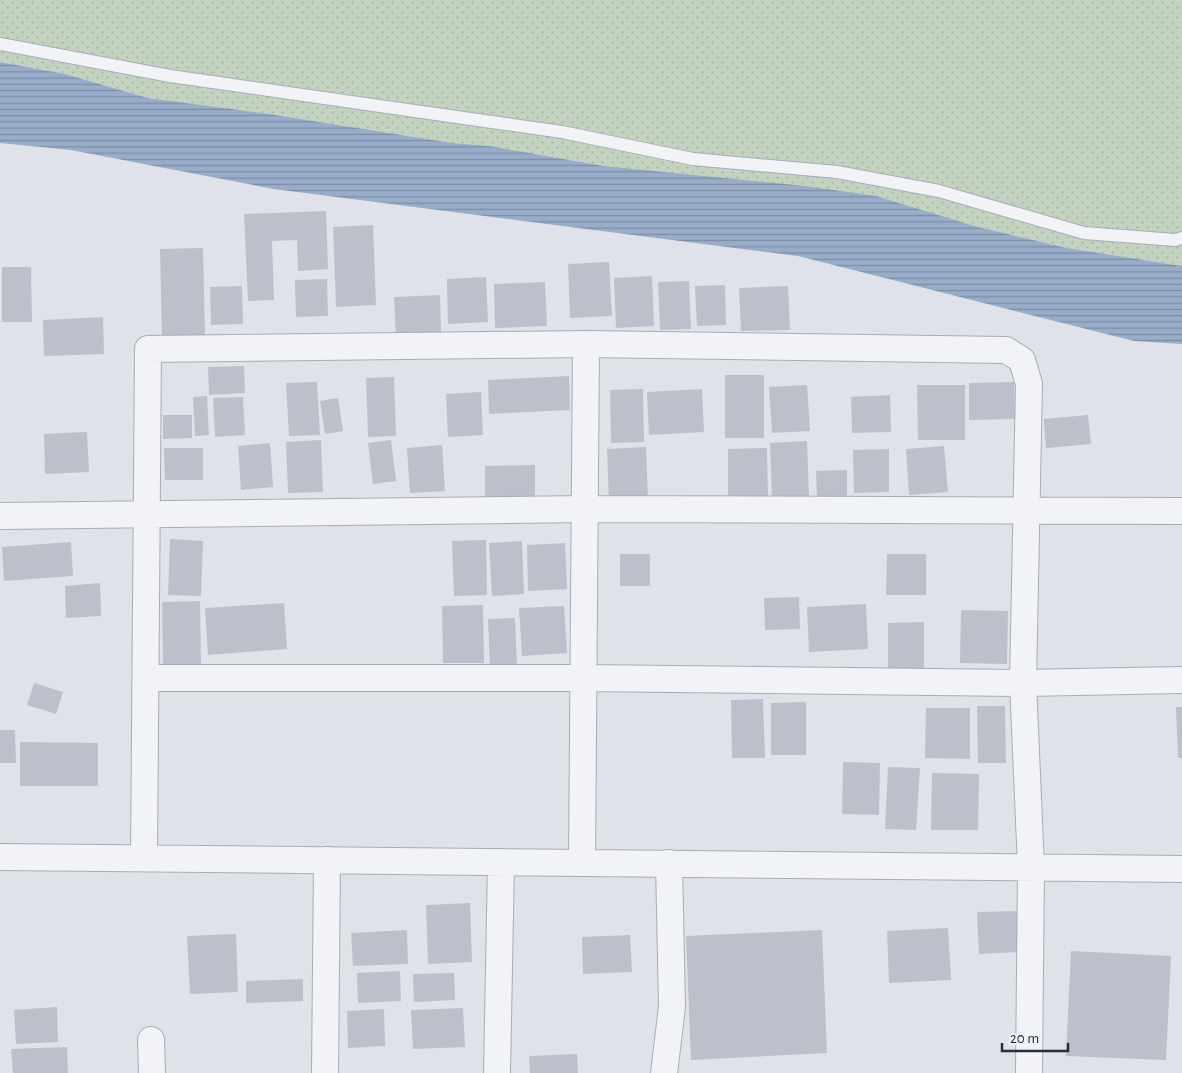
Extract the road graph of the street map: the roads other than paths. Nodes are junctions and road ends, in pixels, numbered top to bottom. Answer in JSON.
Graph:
{"nodes":[{"id":1,"x":0,"y":44,"type":"edge"},
{"id":2,"x":1182,"y":238,"type":"edge"},
{"id":3,"x":586,"y":344,"type":"junction"},
{"id":4,"x":586,"y":509,"type":"junction"},
{"id":5,"x":1028,"y":510,"type":"junction"},
{"id":6,"x":1182,"y":511,"type":"edge"},
{"id":7,"x":148,"y":514,"type":"junction"},
{"id":8,"x":0,"y":516,"type":"edge"},
{"id":9,"x":146,"y":678,"type":"junction"},
{"id":10,"x":584,"y":678,"type":"junction"},
{"id":11,"x":1182,"y":680,"type":"edge"},
{"id":12,"x":1023,"y":684,"type":"junction"},
{"id":13,"x":0,"y":857,"type":"edge"},
{"id":14,"x":144,"y":858,"type":"junction"},
{"id":15,"x":327,"y":860,"type":"junction"},
{"id":16,"x":500,"y":862,"type":"junction"},
{"id":17,"x":582,"y":863,"type":"junction"},
{"id":18,"x":669,"y":863,"type":"junction"},
{"id":19,"x":1031,"y":867,"type":"junction"},
{"id":20,"x":1182,"y":869,"type":"edge"},
{"id":21,"x":151,"y":1040,"type":"dead end"},
{"id":22,"x":152,"y":1073,"type":"edge"},
{"id":23,"x":325,"y":1073,"type":"edge"},
{"id":24,"x":497,"y":1073,"type":"edge"},
{"id":25,"x":664,"y":1073,"type":"edge"},
{"id":26,"x":1029,"y":1073,"type":"edge"}],
"edges":[{"from":1,"to":2,"type":"lane"},
{"from":3,"to":4,"type":"street"},
{"from":3,"to":5,"type":"street"},
{"from":3,"to":7,"type":"street"},
{"from":4,"to":5,"type":"street"},
{"from":4,"to":7,"type":"street"},
{"from":4,"to":10,"type":"street"},
{"from":5,"to":6,"type":"street"},
{"from":5,"to":12,"type":"street"},
{"from":7,"to":8,"type":"street"},
{"from":7,"to":9,"type":"street"},
{"from":9,"to":10,"type":"street"},
{"from":9,"to":14,"type":"street"},
{"from":10,"to":12,"type":"street"},
{"from":10,"to":17,"type":"street"},
{"from":11,"to":12,"type":"street"},
{"from":12,"to":19,"type":"street"},
{"from":13,"to":14,"type":"street"},
{"from":14,"to":15,"type":"street"},
{"from":15,"to":16,"type":"street"},
{"from":15,"to":23,"type":"street"},
{"from":16,"to":17,"type":"street"},
{"from":16,"to":24,"type":"street"},
{"from":17,"to":18,"type":"street"},
{"from":18,"to":19,"type":"street"},
{"from":18,"to":25,"type":"street"},
{"from":19,"to":20,"type":"street"},
{"from":19,"to":26,"type":"street"},
{"from":21,"to":22,"type":"street"}]}
